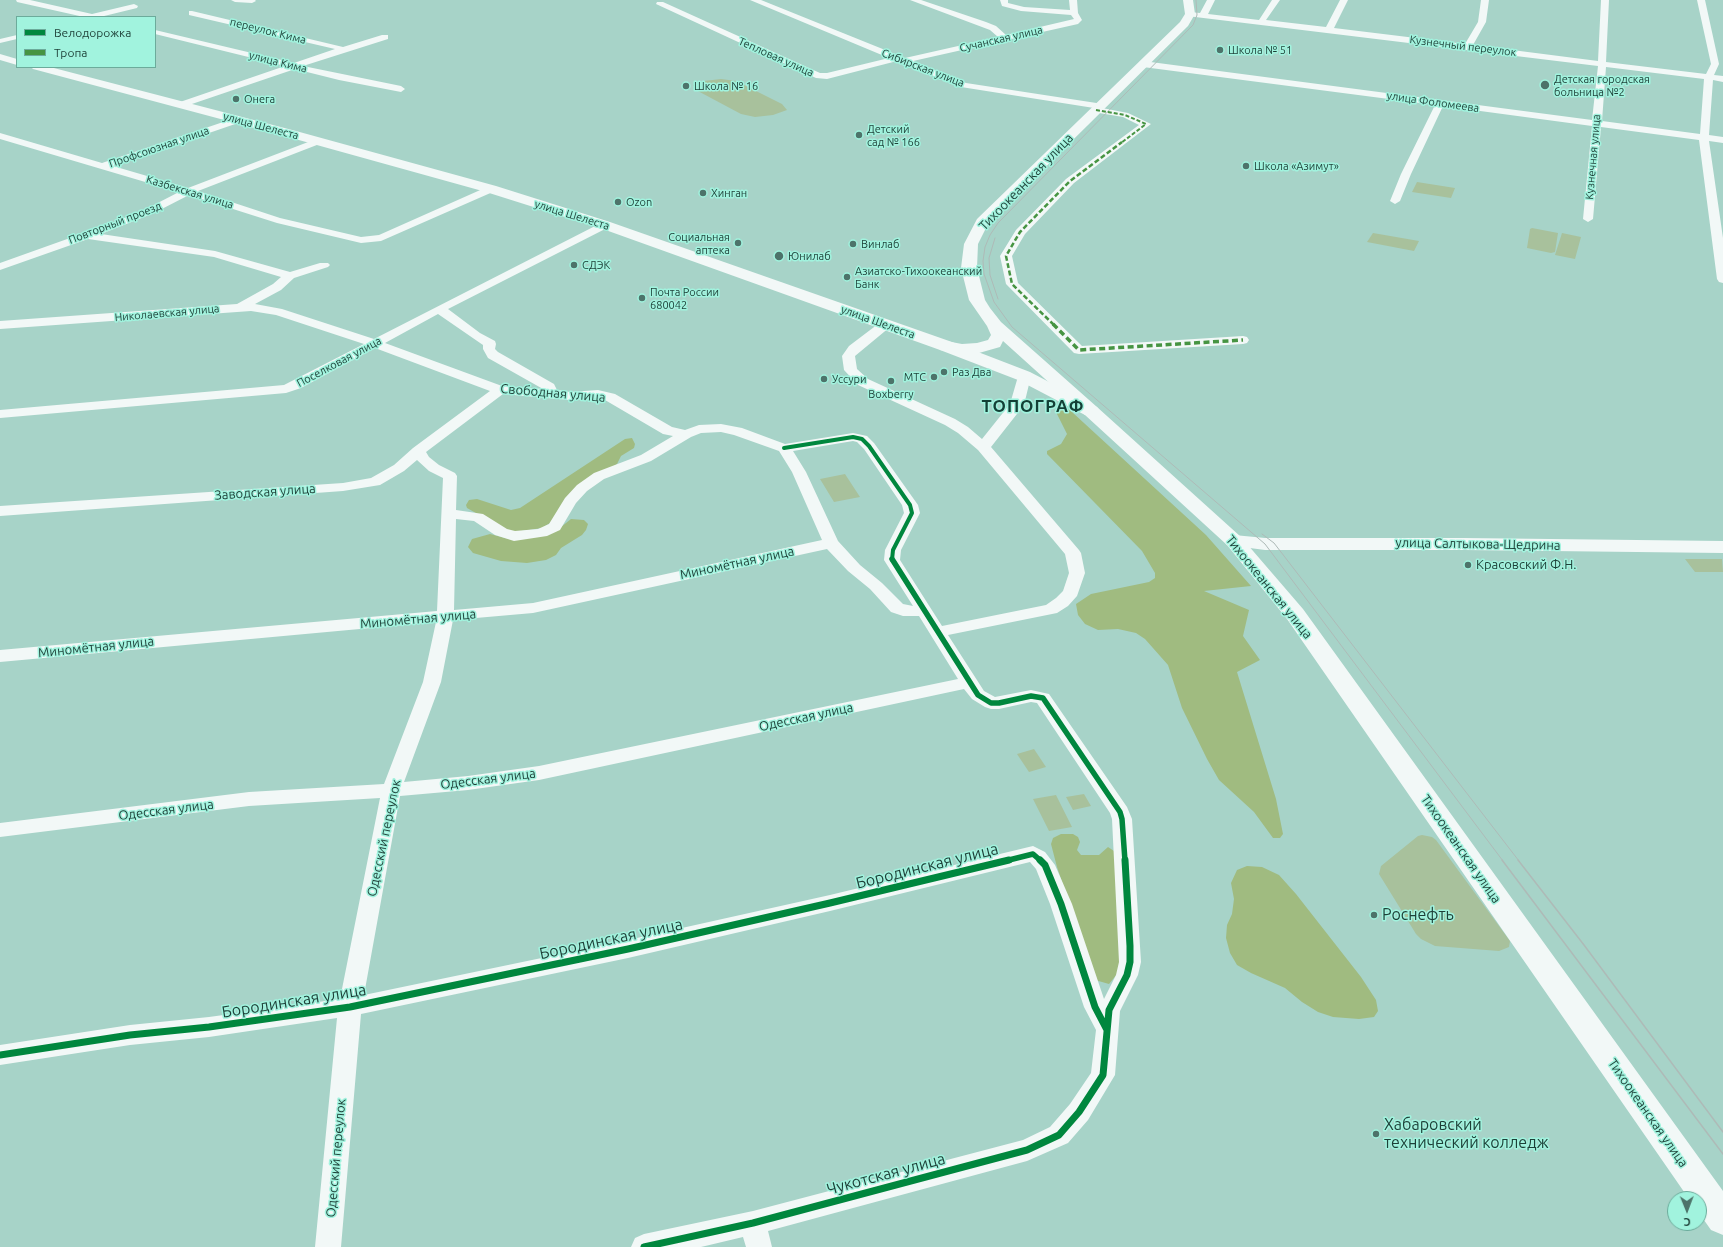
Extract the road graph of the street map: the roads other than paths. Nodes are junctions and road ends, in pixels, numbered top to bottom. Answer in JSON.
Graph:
{"nodes":[{"id":1,"x":20,"y":0,"type":"edge"},
{"id":2,"x":235,"y":0,"type":"edge"},
{"id":3,"x":754,"y":0,"type":"edge"},
{"id":4,"x":914,"y":0,"type":"edge"},
{"id":5,"x":1004,"y":0,"type":"edge"},
{"id":6,"x":1073,"y":0,"type":"edge"},
{"id":7,"x":1188,"y":0,"type":"edge"},
{"id":8,"x":1210,"y":0,"type":"edge"},
{"id":9,"x":1276,"y":0,"type":"edge"},
{"id":10,"x":1344,"y":0,"type":"edge"},
{"id":11,"x":1485,"y":0,"type":"edge"},
{"id":12,"x":1605,"y":0,"type":"edge"},
{"id":13,"x":1701,"y":0,"type":"edge"},
{"id":14,"x":252,"y":2,"type":"dead end"},
{"id":15,"x":660,"y":4,"type":"dead end"},
{"id":16,"x":134,"y":6,"type":"dead end"},
{"id":17,"x":192,"y":13,"type":"dead end"},
{"id":18,"x":1074,"y":13,"type":"junction"},
{"id":19,"x":1190,"y":14,"type":"junction"},
{"id":20,"x":1203,"y":15,"type":"junction"},
{"id":21,"x":88,"y":16,"type":"edge"},
{"id":22,"x":96,"y":16,"type":"edge"},
{"id":23,"x":1261,"y":22,"type":"junction"},
{"id":24,"x":1329,"y":30,"type":"junction"},
{"id":25,"x":156,"y":32,"type":"edge"},
{"id":26,"x":16,"y":37,"type":"edge"},
{"id":27,"x":385,"y":37,"type":"dead end"},
{"id":28,"x":1004,"y":38,"type":"junction"},
{"id":29,"x":0,"y":41,"type":"edge"},
{"id":30,"x":1468,"y":46,"type":"junction"},
{"id":31,"x":344,"y":50,"type":"junction"},
{"id":32,"x":0,"y":58,"type":"edge"},
{"id":33,"x":900,"y":60,"type":"junction"},
{"id":34,"x":16,"y":62,"type":"edge"},
{"id":35,"x":1143,"y":64,"type":"junction"},
{"id":36,"x":1602,"y":64,"type":"junction"},
{"id":37,"x":294,"y":66,"type":"junction"},
{"id":38,"x":41,"y":68,"type":"edge"},
{"id":39,"x":1709,"y":77,"type":"junction"},
{"id":40,"x":1723,"y":79,"type":"edge"},
{"id":41,"x":401,"y":89,"type":"dead end"},
{"id":42,"x":1440,"y":103,"type":"junction"},
{"id":43,"x":183,"y":104,"type":"junction"},
{"id":44,"x":1098,"y":108,"type":"junction"},
{"id":45,"x":238,"y":120,"type":"junction"},
{"id":46,"x":1595,"y":124,"type":"junction"},
{"id":47,"x":0,"y":136,"type":"edge"},
{"id":48,"x":1704,"y":138,"type":"junction"},
{"id":49,"x":1723,"y":140,"type":"edge"},
{"id":50,"x":319,"y":141,"type":"junction"},
{"id":51,"x":103,"y":166,"type":"junction"},
{"id":52,"x":490,"y":189,"type":"junction"},
{"id":53,"x":187,"y":192,"type":"junction"},
{"id":54,"x":1395,"y":201,"type":"dead end"},
{"id":55,"x":1588,"y":219,"type":"dead end"},
{"id":56,"x":605,"y":225,"type":"junction"},
{"id":57,"x":86,"y":235,"type":"junction"},
{"id":58,"x":324,"y":265,"type":"dead end"},
{"id":59,"x":0,"y":268,"type":"edge"},
{"id":60,"x":290,"y":276,"type":"junction"},
{"id":61,"x":1723,"y":279,"type":"edge"},
{"id":62,"x":240,"y":306,"type":"junction"},
{"id":63,"x":439,"y":309,"type":"junction"},
{"id":64,"x":886,"y":324,"type":"junction"},
{"id":65,"x":0,"y":325,"type":"edge"},
{"id":66,"x":995,"y":325,"type":"junction"},
{"id":67,"x":1243,"y":340,"type":"dead end"},
{"id":68,"x":374,"y":343,"type":"junction"},
{"id":69,"x":946,"y":346,"type":"junction"},
{"id":70,"x":1024,"y":376,"type":"junction"},
{"id":71,"x":500,"y":390,"type":"junction"},
{"id":72,"x":551,"y":395,"type":"junction"},
{"id":73,"x":1091,"y":411,"type":"junction"},
{"id":74,"x":0,"y":414,"type":"edge"},
{"id":75,"x":686,"y":434,"type":"junction"},
{"id":76,"x":983,"y":447,"type":"junction"},
{"id":77,"x":784,"y":448,"type":"junction"},
{"id":78,"x":418,"y":451,"type":"junction"},
{"id":79,"x":0,"y":511,"type":"edge"},
{"id":80,"x":450,"y":514,"type":"junction"},
{"id":81,"x":1234,"y":541,"type":"junction"},
{"id":82,"x":831,"y":543,"type":"junction"},
{"id":83,"x":1723,"y":547,"type":"edge"},
{"id":84,"x":924,"y":611,"type":"junction"},
{"id":85,"x":446,"y":617,"type":"junction"},
{"id":86,"x":938,"y":632,"type":"junction"},
{"id":87,"x":0,"y":656,"type":"edge"},
{"id":88,"x":969,"y":682,"type":"junction"},
{"id":89,"x":391,"y":790,"type":"junction"},
{"id":90,"x":0,"y":830,"type":"edge"},
{"id":91,"x":350,"y":1007,"type":"junction"},
{"id":92,"x":1107,"y":1030,"type":"junction"},
{"id":93,"x":0,"y":1055,"type":"edge"},
{"id":94,"x":1723,"y":1219,"type":"edge"},
{"id":95,"x":756,"y":1235,"type":"edge"},
{"id":96,"x":328,"y":1247,"type":"edge"},
{"id":97,"x":644,"y":1247,"type":"edge"}],
"edges":[{"from":1,"to":21,"type":"street"},
{"from":2,"to":14,"type":"street"},
{"from":3,"to":33,"type":"street","name":"Сибирская улица"},
{"from":4,"to":28,"type":"street"},
{"from":5,"to":18,"type":"street"},
{"from":6,"to":18,"type":"street"},
{"from":7,"to":19,"type":"main road"},
{"from":8,"to":20,"type":"street"},
{"from":9,"to":23,"type":"street"},
{"from":10,"to":24,"type":"street"},
{"from":11,"to":30,"type":"street"},
{"from":12,"to":36,"type":"street","name":"Кузнечная улица"},
{"from":13,"to":39,"type":"street"},
{"from":15,"to":33,"type":"street","name":"Тепловая улица"},
{"from":16,"to":22,"type":"street"},
{"from":17,"to":31,"type":"street","name":"переулок Кима"},
{"from":18,"to":28,"type":"street","name":"Сучанская улица"},
{"from":19,"to":20,"type":"street","name":"Кузнечный переулок"},
{"from":19,"to":35,"type":"main road","name":"Тихоокеанская улица"},
{"from":20,"to":23,"type":"street","name":"Кузнечный переулок"},
{"from":23,"to":24,"type":"street","name":"Кузнечный переулок"},
{"from":24,"to":30,"type":"street","name":"Кузнечный переулок"},
{"from":25,"to":37,"type":"street","name":"улица Кима"},
{"from":26,"to":29,"type":"street"},
{"from":27,"to":31,"type":"street"},
{"from":28,"to":33,"type":"street","name":"Сучанская улица"},
{"from":30,"to":36,"type":"street","name":"Кузнечный переулок"},
{"from":31,"to":37,"type":"street"},
{"from":32,"to":34,"type":"main road"},
{"from":33,"to":44,"type":"street","name":"Сибирская улица"},
{"from":35,"to":42,"type":"street","name":"улица Фоломеева"},
{"from":35,"to":44,"type":"main road","name":"Тихоокеанская улица"},
{"from":36,"to":39,"type":"street","name":"Кузнечный переулок"},
{"from":36,"to":46,"type":"street","name":"Кузнечная улица"},
{"from":37,"to":41,"type":"street","name":"улица Кима"},
{"from":37,"to":43,"type":"street"},
{"from":38,"to":43,"type":"main road","name":"улица Шелеста"},
{"from":39,"to":40,"type":"street","name":"Кузнечный переулок"},
{"from":39,"to":48,"type":"street"},
{"from":42,"to":46,"type":"street","name":"улица Фоломеева"},
{"from":42,"to":54,"type":"street"},
{"from":43,"to":45,"type":"main road","name":"улица Шелеста"},
{"from":44,"to":66,"type":"main road","name":"Тихоокеанская улица"},
{"from":44,"to":67,"type":"street","name":"Сибирская улица"},
{"from":45,"to":50,"type":"main road","name":"улица Шелеста"},
{"from":45,"to":51,"type":"street","name":"Профсоюзная улица"},
{"from":46,"to":48,"type":"street","name":"улица Фоломеева"},
{"from":46,"to":55,"type":"street","name":"Кузнечная улица"},
{"from":47,"to":51,"type":"street","name":"Казбекская улица"},
{"from":48,"to":49,"type":"street","name":"улица Фоломеева"},
{"from":48,"to":61,"type":"street"},
{"from":50,"to":52,"type":"main road","name":"улица Шелеста"},
{"from":50,"to":53,"type":"street","name":"Повторный проезд"},
{"from":51,"to":53,"type":"street","name":"Казбекская улица"},
{"from":52,"to":53,"type":"street","name":"Казбекская улица"},
{"from":52,"to":56,"type":"main road","name":"улица Шелеста"},
{"from":53,"to":57,"type":"street","name":"Повторный проезд"},
{"from":56,"to":63,"type":"street","name":"Поселковая улица"},
{"from":56,"to":64,"type":"main road","name":"улица Шелеста"},
{"from":57,"to":59,"type":"street","name":"Повторный проезд"},
{"from":57,"to":60,"type":"street"},
{"from":58,"to":60,"type":"street","name":"Николаевская улица"},
{"from":60,"to":62,"type":"street","name":"Николаевская улица"},
{"from":62,"to":65,"type":"street","name":"Николаевская улица"},
{"from":62,"to":68,"type":"street","name":"Свободная улица"},
{"from":63,"to":68,"type":"street","name":"Поселковая улица"},
{"from":63,"to":72,"type":"street"},
{"from":64,"to":69,"type":"main road","name":"улица Шелеста"},
{"from":64,"to":76,"type":"street"},
{"from":66,"to":69,"type":"main road"},
{"from":66,"to":73,"type":"main road","name":"Тихоокеанская улица"},
{"from":68,"to":71,"type":"street","name":"Свободная улица"},
{"from":68,"to":74,"type":"street","name":"Поселковая улица"},
{"from":69,"to":70,"type":"main road","name":"улица Шелеста"},
{"from":70,"to":73,"type":"main road","name":"улица Шелеста"},
{"from":70,"to":76,"type":"street"},
{"from":71,"to":72,"type":"street","name":"Свободная улица"},
{"from":71,"to":78,"type":"street","name":"Заводская улица"},
{"from":72,"to":75,"type":"street","name":"Свободная улица"},
{"from":73,"to":81,"type":"main road","name":"Тихоокеанская улица"},
{"from":75,"to":77,"type":"street","name":"Свободная улица"},
{"from":75,"to":80,"type":"street"},
{"from":76,"to":86,"type":"street"},
{"from":77,"to":82,"type":"street"},
{"from":77,"to":84,"type":"street"},
{"from":78,"to":79,"type":"street","name":"Заводская улица"},
{"from":78,"to":80,"type":"street","name":"Одесский переулок"},
{"from":80,"to":85,"type":"street","name":"Одесский переулок"},
{"from":81,"to":83,"type":"main road","name":"улица Салтыкова-Щедрина"},
{"from":81,"to":94,"type":"main road","name":"Тихоокеанская улица"},
{"from":82,"to":84,"type":"street"},
{"from":82,"to":85,"type":"street","name":"Миномётная улица"},
{"from":84,"to":86,"type":"street"},
{"from":85,"to":87,"type":"street","name":"Миномётная улица"},
{"from":85,"to":89,"type":"street","name":"Одесский переулок"},
{"from":86,"to":88,"type":"street"},
{"from":88,"to":89,"type":"street","name":"Одесская улица"},
{"from":88,"to":92,"type":"street"},
{"from":89,"to":90,"type":"street","name":"Одесская улица"},
{"from":89,"to":91,"type":"street","name":"Одесский переулок"},
{"from":91,"to":92,"type":"street","name":"Бородинская улица"},
{"from":91,"to":93,"type":"street","name":"Бородинская улица"},
{"from":91,"to":96,"type":"street","name":"Одесский переулок"},
{"from":92,"to":95,"type":"street","name":"Чукотская улица"},
{"from":95,"to":97,"type":"street","name":"Чукотская улица"}]}
